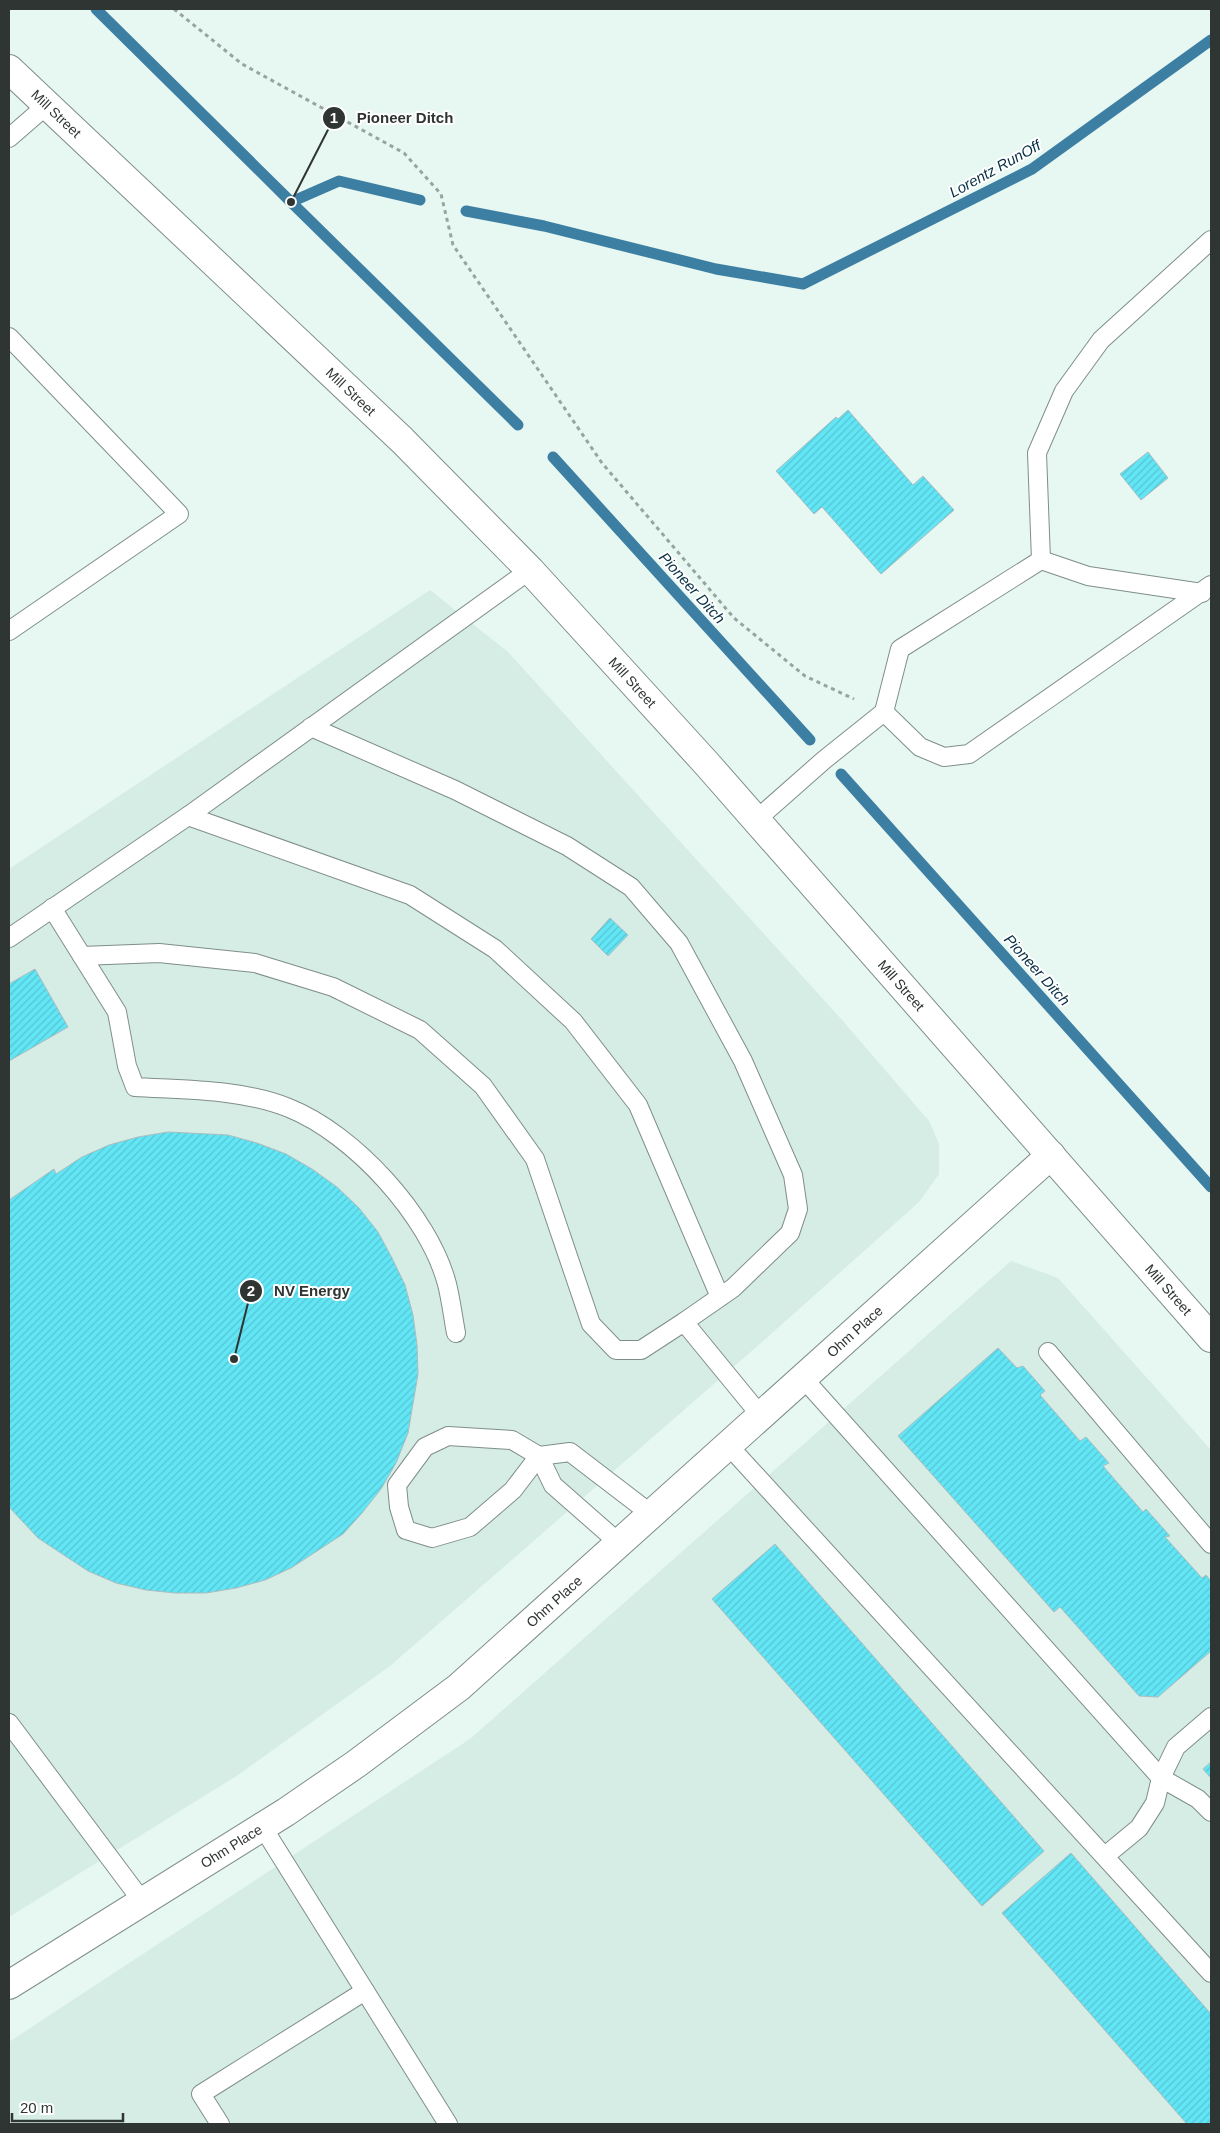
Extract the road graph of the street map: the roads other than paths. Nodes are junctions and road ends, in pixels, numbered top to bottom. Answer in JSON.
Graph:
{"nodes":[{"id":1,"x":9,"y":69,"type":"edge"},
{"id":2,"x":48,"y":105,"type":"junction"},
{"id":3,"x":9,"y":138,"type":"edge"},
{"id":4,"x":1211,"y":240,"type":"edge"},
{"id":5,"x":9,"y":337,"type":"edge"},
{"id":6,"x":1041,"y":560,"type":"junction"},
{"id":7,"x":530,"y":570,"type":"junction"},
{"id":8,"x":1206,"y":589,"type":"edge"},
{"id":9,"x":9,"y":631,"type":"edge"},
{"id":10,"x":884,"y":712,"type":"junction"},
{"id":11,"x":311,"y":727,"type":"junction"},
{"id":12,"x":188,"y":816,"type":"junction"},
{"id":13,"x":756,"y":820,"type":"junction"},
{"id":14,"x":52,"y":908,"type":"junction"},
{"id":15,"x":9,"y":938,"type":"edge"},
{"id":16,"x":82,"y":956,"type":"junction"},
{"id":17,"x":1051,"y":1155,"type":"junction"},
{"id":18,"x":720,"y":1297,"type":"junction"},
{"id":19,"x":684,"y":1322,"type":"junction"},
{"id":20,"x":456,"y":1333,"type":"dead end"},
{"id":21,"x":1211,"y":1338,"type":"edge"},
{"id":22,"x":1048,"y":1352,"type":"dead end"},
{"id":23,"x":803,"y":1378,"type":"junction"},
{"id":24,"x":760,"y":1416,"type":"junction"},
{"id":25,"x":728,"y":1445,"type":"junction"},
{"id":26,"x":539,"y":1456,"type":"junction"},
{"id":27,"x":651,"y":1514,"type":"junction"},
{"id":28,"x":618,"y":1543,"type":"junction"},
{"id":29,"x":1211,"y":1544,"type":"edge"},
{"id":30,"x":1211,"y":1717,"type":"edge"},
{"id":31,"x":9,"y":1722,"type":"edge"},
{"id":32,"x":1161,"y":1778,"type":"junction"},
{"id":33,"x":1211,"y":1812,"type":"edge"},
{"id":34,"x":262,"y":1826,"type":"junction"},
{"id":35,"x":1105,"y":1856,"type":"junction"},
{"id":36,"x":142,"y":1901,"type":"junction"},
{"id":37,"x":1211,"y":1973,"type":"edge"},
{"id":38,"x":9,"y":1985,"type":"edge"},
{"id":39,"x":364,"y":1991,"type":"junction"},
{"id":40,"x":220,"y":2124,"type":"edge"},
{"id":41,"x":448,"y":2124,"type":"edge"}],
"edges":[{"from":1,"to":2,"type":"main road","name":"Mill Street"},
{"from":2,"to":3,"type":"lane"},
{"from":2,"to":7,"type":"main road","name":"Mill Street"},
{"from":4,"to":6,"type":"lane"},
{"from":5,"to":9,"type":"lane"},
{"from":6,"to":8,"type":"lane"},
{"from":6,"to":10,"type":"lane"},
{"from":7,"to":11,"type":"lane"},
{"from":7,"to":13,"type":"main road","name":"Mill Street"},
{"from":8,"to":10,"type":"lane"},
{"from":10,"to":13,"type":"lane"},
{"from":11,"to":12,"type":"lane"},
{"from":11,"to":18,"type":"lane"},
{"from":12,"to":14,"type":"lane"},
{"from":12,"to":18,"type":"lane"},
{"from":13,"to":17,"type":"main road","name":"Mill Street"},
{"from":14,"to":15,"type":"lane"},
{"from":14,"to":16,"type":"lane"},
{"from":16,"to":19,"type":"lane"},
{"from":16,"to":20,"type":"lane"},
{"from":17,"to":21,"type":"main road","name":"Mill Street"},
{"from":17,"to":23,"type":"main road","name":"Ohm Place"},
{"from":18,"to":19,"type":"lane"},
{"from":19,"to":24,"type":"lane"},
{"from":22,"to":29,"type":"lane"},
{"from":23,"to":24,"type":"main road","name":"Ohm Place"},
{"from":23,"to":32,"type":"lane"},
{"from":24,"to":25,"type":"main road","name":"Ohm Place"},
{"from":25,"to":27,"type":"main road","name":"Ohm Place"},
{"from":25,"to":35,"type":"lane"},
{"from":26,"to":26,"type":"lane"},
{"from":26,"to":27,"type":"lane"},
{"from":26,"to":28,"type":"lane"},
{"from":27,"to":28,"type":"main road","name":"Ohm Place"},
{"from":28,"to":34,"type":"main road","name":"Ohm Place"},
{"from":30,"to":32,"type":"lane"},
{"from":31,"to":36,"type":"lane"},
{"from":32,"to":33,"type":"lane"},
{"from":32,"to":35,"type":"lane"},
{"from":34,"to":36,"type":"main road","name":"Ohm Place"},
{"from":34,"to":39,"type":"lane"},
{"from":35,"to":37,"type":"lane"},
{"from":36,"to":38,"type":"main road","name":"Ohm Place"},
{"from":39,"to":40,"type":"lane"},
{"from":39,"to":41,"type":"lane"}]}
